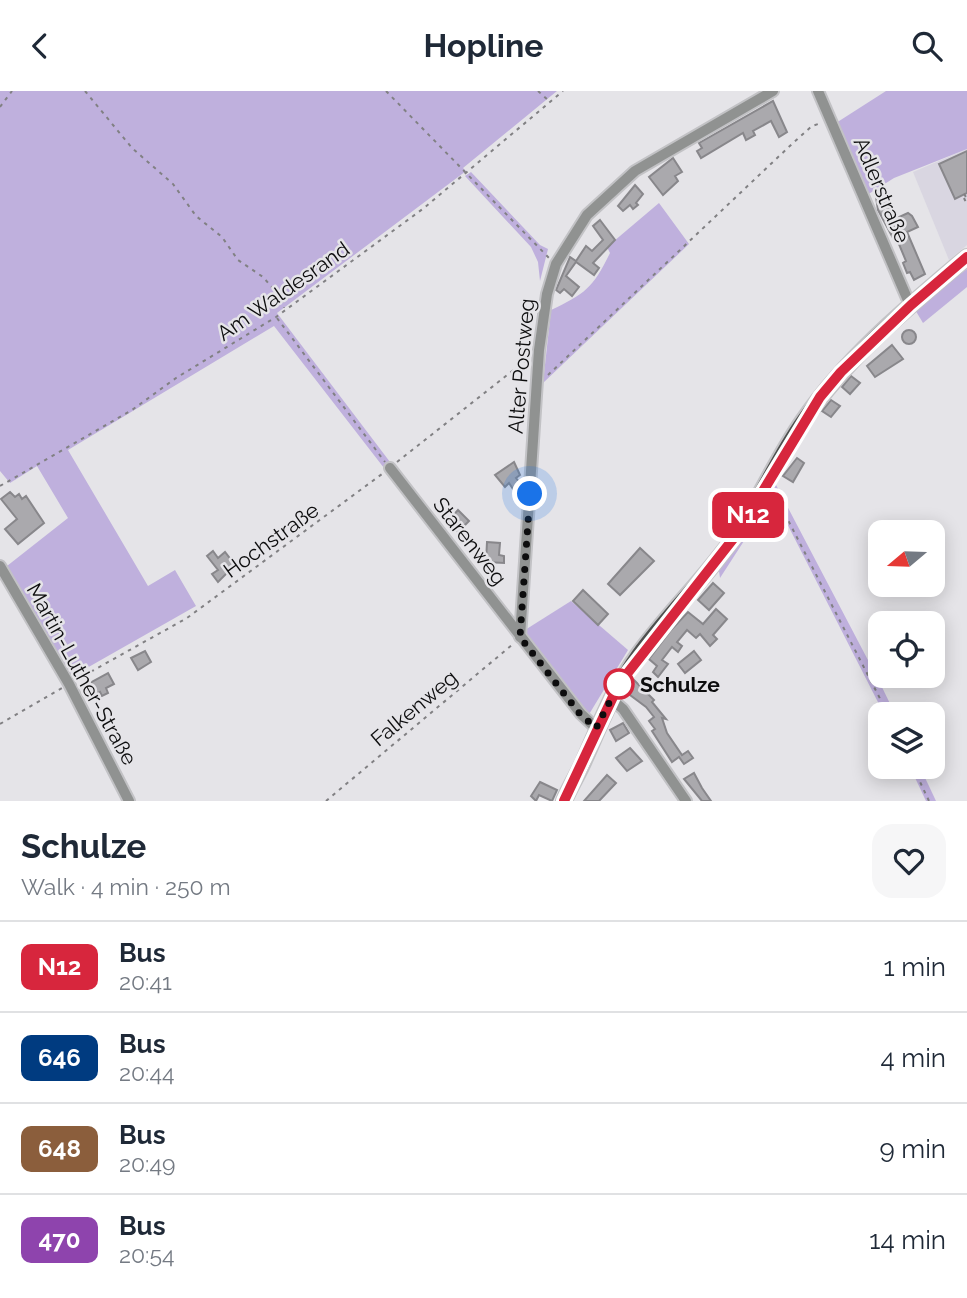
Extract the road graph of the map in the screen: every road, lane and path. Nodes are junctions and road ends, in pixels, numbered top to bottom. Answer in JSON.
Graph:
{"nodes":[{"id":1,"x":12,"y":91,"type":"edge"},
{"id":2,"x":85,"y":91,"type":"edge"},
{"id":3,"x":386,"y":91,"type":"edge"},
{"id":4,"x":538,"y":91,"type":"edge"},
{"id":5,"x":563,"y":91,"type":"edge"},
{"id":6,"x":773,"y":91,"type":"edge"},
{"id":7,"x":818,"y":91,"type":"edge"},
{"id":8,"x":550,"y":102,"type":"junction"},
{"id":9,"x":0,"y":107,"type":"edge"},
{"id":10,"x":831,"y":120,"type":"junction"},
{"id":11,"x":468,"y":171,"type":"junction"},
{"id":12,"x":965,"y":197,"type":"edge"},
{"id":13,"x":967,"y":205,"type":"edge"},
{"id":14,"x":967,"y":257,"type":"edge"},
{"id":15,"x":556,"y":264,"type":"junction"},
{"id":16,"x":911,"y":305,"type":"junction"},
{"id":17,"x":284,"y":309,"type":"junction"},
{"id":18,"x":275,"y":317,"type":"junction"},
{"id":19,"x":539,"y":350,"type":"junction"},
{"id":20,"x":537,"y":385,"type":"junction"},
{"id":21,"x":390,"y":468,"type":"junction"},
{"id":22,"x":768,"y":481,"type":"junction"},
{"id":23,"x":0,"y":487,"type":"edge"},
{"id":24,"x":0,"y":566,"type":"edge"},
{"id":25,"x":520,"y":637,"type":"junction"},
{"id":26,"x":69,"y":684,"type":"junction"},
{"id":27,"x":610,"y":698,"type":"junction"},
{"id":28,"x":882,"y":702,"type":"edge"},
{"id":29,"x":0,"y":724,"type":"edge"},
{"id":30,"x":594,"y":731,"type":"junction"},
{"id":31,"x":919,"y":779,"type":"edge"},
{"id":32,"x":129,"y":801,"type":"edge"},
{"id":33,"x":326,"y":801,"type":"edge"},
{"id":34,"x":564,"y":801,"type":"edge"},
{"id":35,"x":686,"y":801,"type":"edge"},
{"id":36,"x":929,"y":801,"type":"edge"}],
"edges":[{"from":1,"to":9,"type":"path"},
{"from":2,"to":17,"type":"path"},
{"from":3,"to":11,"type":"path"},
{"from":4,"to":8,"type":"path"},
{"from":5,"to":8,"type":"path","name":"Am Waldesrand"},
{"from":6,"to":15,"type":"street","name":"Alter Postweg"},
{"from":7,"to":10,"type":"street","name":"Adlerstraße"},
{"from":8,"to":11,"type":"path","name":"Am Waldesrand"},
{"from":10,"to":16,"type":"street","name":"Adlerstraße"},
{"from":10,"to":20,"type":"path"},
{"from":11,"to":15,"type":"path"},
{"from":11,"to":17,"type":"path","name":"Am Waldesrand"},
{"from":12,"to":13,"type":"path"},
{"from":14,"to":16,"type":"main road"},
{"from":15,"to":19,"type":"street","name":"Alter Postweg"},
{"from":16,"to":22,"type":"main road"},
{"from":17,"to":18,"type":"path","name":"Am Waldesrand"},
{"from":18,"to":21,"type":"path"},
{"from":18,"to":23,"type":"path","name":"Am Waldesrand"},
{"from":19,"to":20,"type":"street","name":"Alter Postweg"},
{"from":19,"to":21,"type":"path","name":"Hochstraße"},
{"from":20,"to":25,"type":"street","name":"Alter Postweg"},
{"from":21,"to":25,"type":"street","name":"Starenweg"},
{"from":21,"to":26,"type":"path","name":"Hochstraße"},
{"from":22,"to":27,"type":"main road"},
{"from":22,"to":28,"type":"path"},
{"from":24,"to":26,"type":"street","name":"Martin-Luther-Straße"},
{"from":25,"to":30,"type":"street"},
{"from":25,"to":33,"type":"path","name":"Falkenweg"},
{"from":26,"to":29,"type":"path","name":"Hochstraße"},
{"from":26,"to":32,"type":"street","name":"Martin-Luther-Straße"},
{"from":27,"to":30,"type":"main road"},
{"from":27,"to":35,"type":"street"},
{"from":30,"to":34,"type":"main road"},
{"from":31,"to":36,"type":"path"}]}
